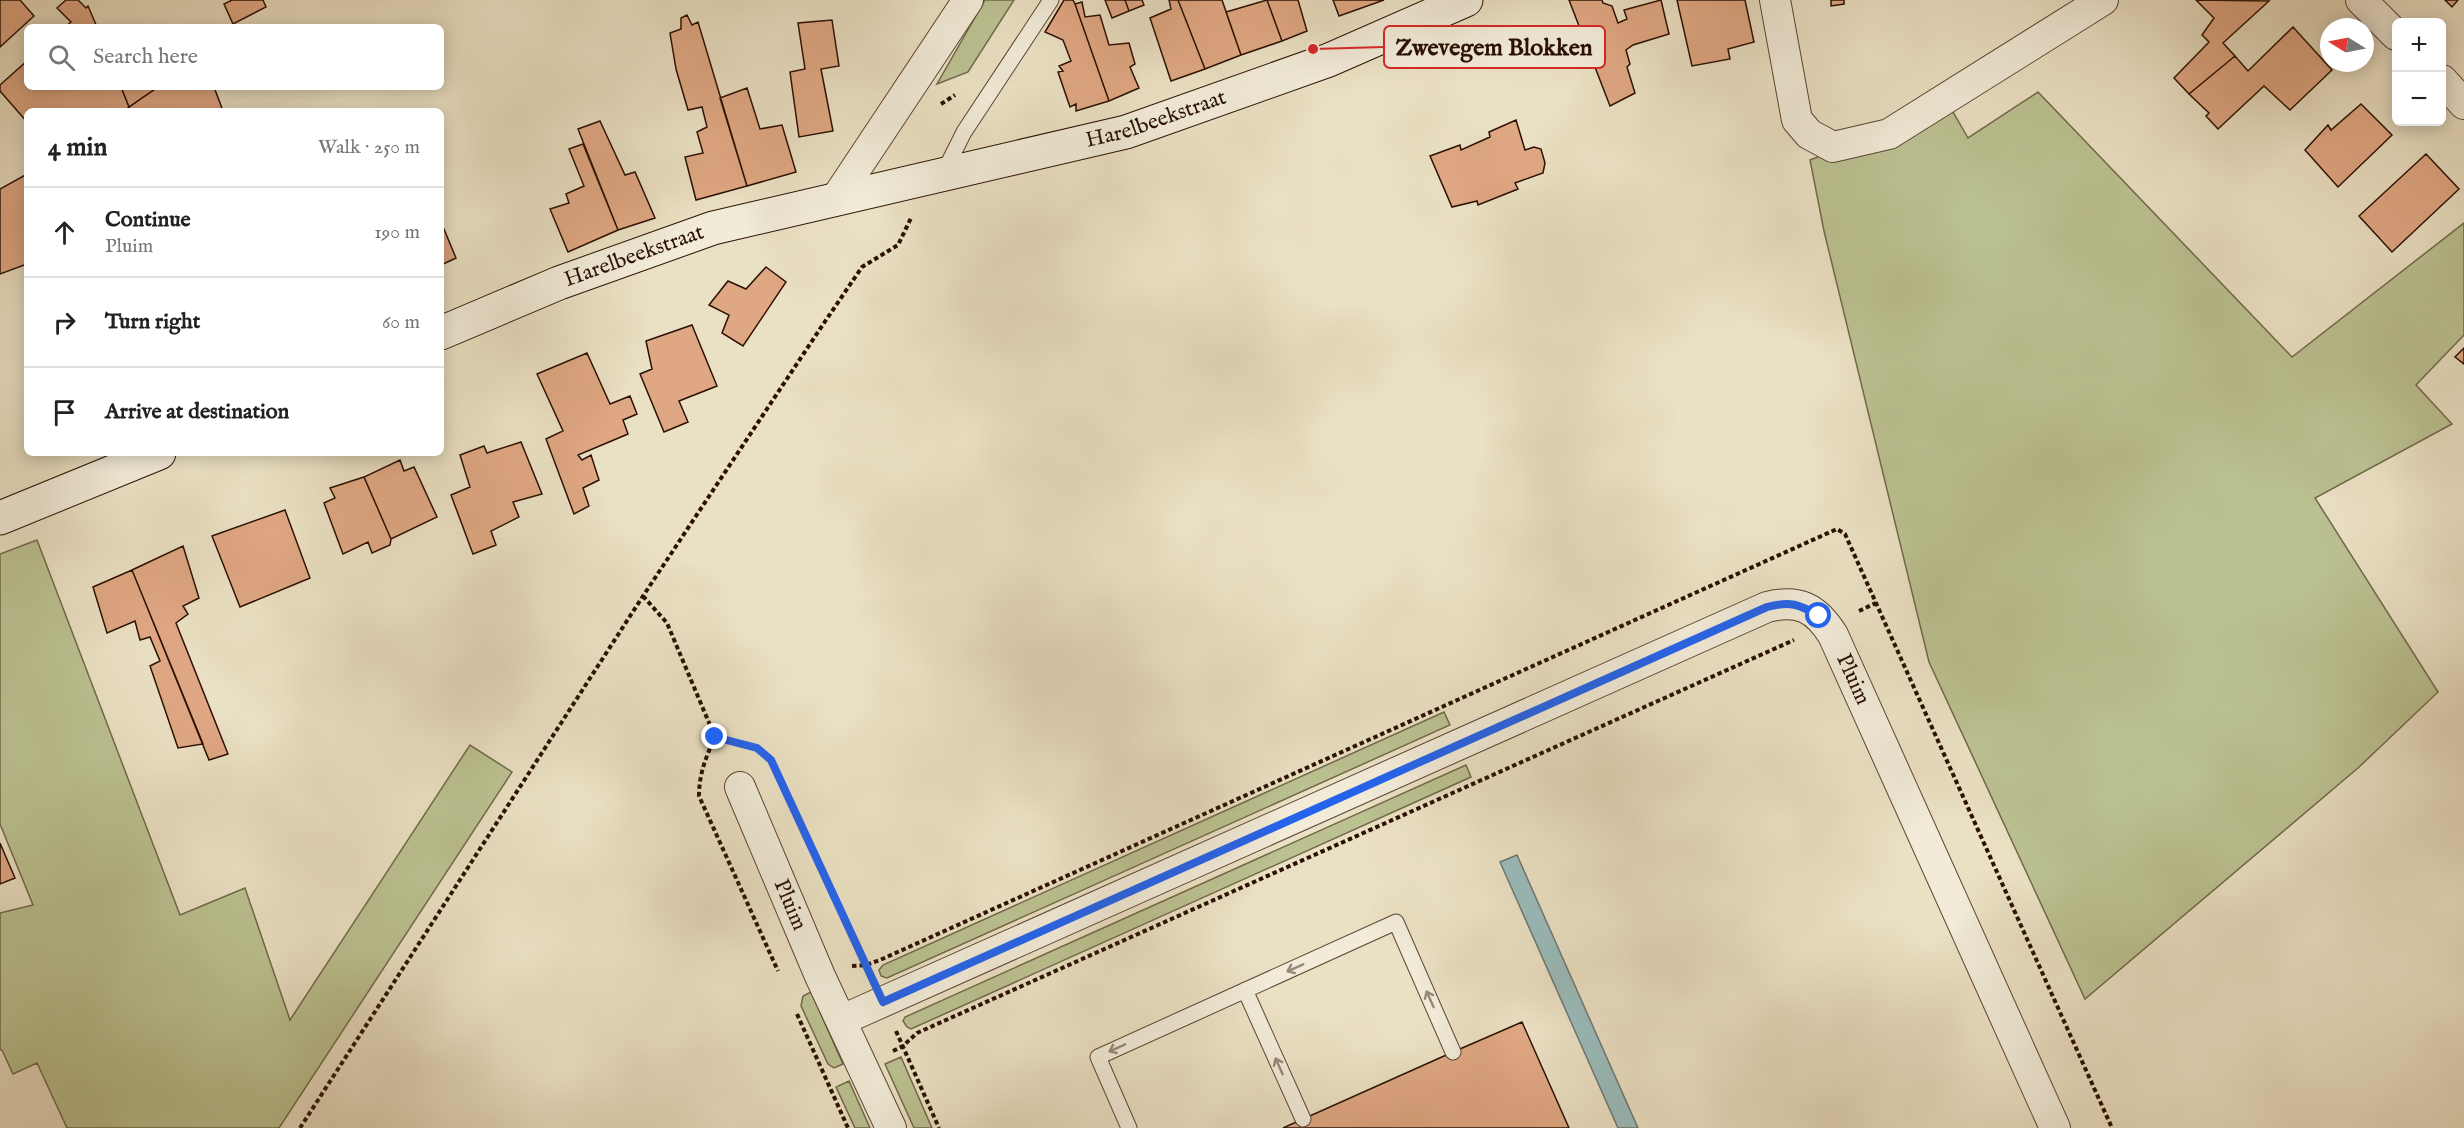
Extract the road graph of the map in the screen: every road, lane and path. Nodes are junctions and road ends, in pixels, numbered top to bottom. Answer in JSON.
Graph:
{"nodes":[{"id":1,"x":968,"y":0,"type":"edge"},
{"id":2,"x":1051,"y":0,"type":"edge"},
{"id":3,"x":1466,"y":0,"type":"edge"},
{"id":4,"x":1774,"y":0,"type":"edge"},
{"id":5,"x":2103,"y":0,"type":"edge"},
{"id":6,"x":2361,"y":0,"type":"edge"},
{"id":7,"x":2392,"y":30,"type":"edge"},
{"id":8,"x":2464,"y":70,"type":"edge"},
{"id":9,"x":2446,"y":79,"type":"edge"},
{"id":10,"x":2446,"y":85,"type":"edge"},
{"id":11,"x":2464,"y":104,"type":"edge"},
{"id":12,"x":943,"y":174,"type":"junction"},
{"id":13,"x":911,"y":183,"type":"junction"},
{"id":14,"x":834,"y":200,"type":"junction"},
{"id":15,"x":444,"y":332,"type":"edge"},
{"id":16,"x":152,"y":456,"type":"edge"},
{"id":17,"x":0,"y":518,"type":"edge"},
{"id":18,"x":643,"y":596,"type":"junction"},
{"id":19,"x":1877,"y":603,"type":"junction"},
{"id":20,"x":1827,"y":625,"type":"junction"},
{"id":21,"x":740,"y":787,"type":"dead end"},
{"id":22,"x":866,"y":965,"type":"junction"},
{"id":23,"x":820,"y":976,"type":"junction"},
{"id":24,"x":1245,"y":990,"type":"junction"},
{"id":25,"x":883,"y":1002,"type":"junction"},
{"id":26,"x":842,"y":1020,"type":"junction"},
{"id":27,"x":903,"y":1046,"type":"junction"},
{"id":28,"x":1453,"y":1052,"type":"dead end"},
{"id":29,"x":1303,"y":1119,"type":"dead end"},
{"id":30,"x":300,"y":1128,"type":"edge"},
{"id":31,"x":891,"y":1128,"type":"edge"},
{"id":32,"x":939,"y":1128,"type":"edge"},
{"id":33,"x":1129,"y":1128,"type":"edge"},
{"id":34,"x":2055,"y":1128,"type":"edge"},
{"id":35,"x":2112,"y":1128,"type":"edge"}],
"edges":[{"from":1,"to":14,"type":"street"},
{"from":2,"to":12,"type":"lane"},
{"from":3,"to":12,"type":"street","name":"Harelbeekstraat"},
{"from":4,"to":5,"type":"street"},
{"from":6,"to":7,"type":"street"},
{"from":8,"to":9,"type":"street"},
{"from":10,"to":11,"type":"street"},
{"from":12,"to":13,"type":"street","name":"Harelbeekstraat"},
{"from":13,"to":14,"type":"street","name":"Harelbeekstraat"},
{"from":13,"to":18,"type":"path"},
{"from":14,"to":15,"type":"street","name":"Harelbeekstraat"},
{"from":16,"to":17,"type":"street"},
{"from":18,"to":22,"type":"path"},
{"from":18,"to":30,"type":"path"},
{"from":19,"to":20,"type":"path"},
{"from":19,"to":22,"type":"path"},
{"from":19,"to":35,"type":"path"},
{"from":20,"to":25,"type":"street","name":"Pluim"},
{"from":20,"to":27,"type":"path"},
{"from":20,"to":34,"type":"street","name":"Pluim"},
{"from":21,"to":23,"type":"street","name":"Pluim"},
{"from":22,"to":23,"type":"path"},
{"from":22,"to":25,"type":"path"},
{"from":23,"to":26,"type":"street","name":"Pluim"},
{"from":28,"to":24,"type":"lane","one_way":true},
{"from":29,"to":24,"type":"lane","one_way":true},
{"from":24,"to":33,"type":"lane","one_way":true},
{"from":25,"to":26,"type":"street","name":"Pluim"},
{"from":25,"to":27,"type":"path"},
{"from":26,"to":31,"type":"street","name":"Pluim"},
{"from":27,"to":32,"type":"path"}]}
